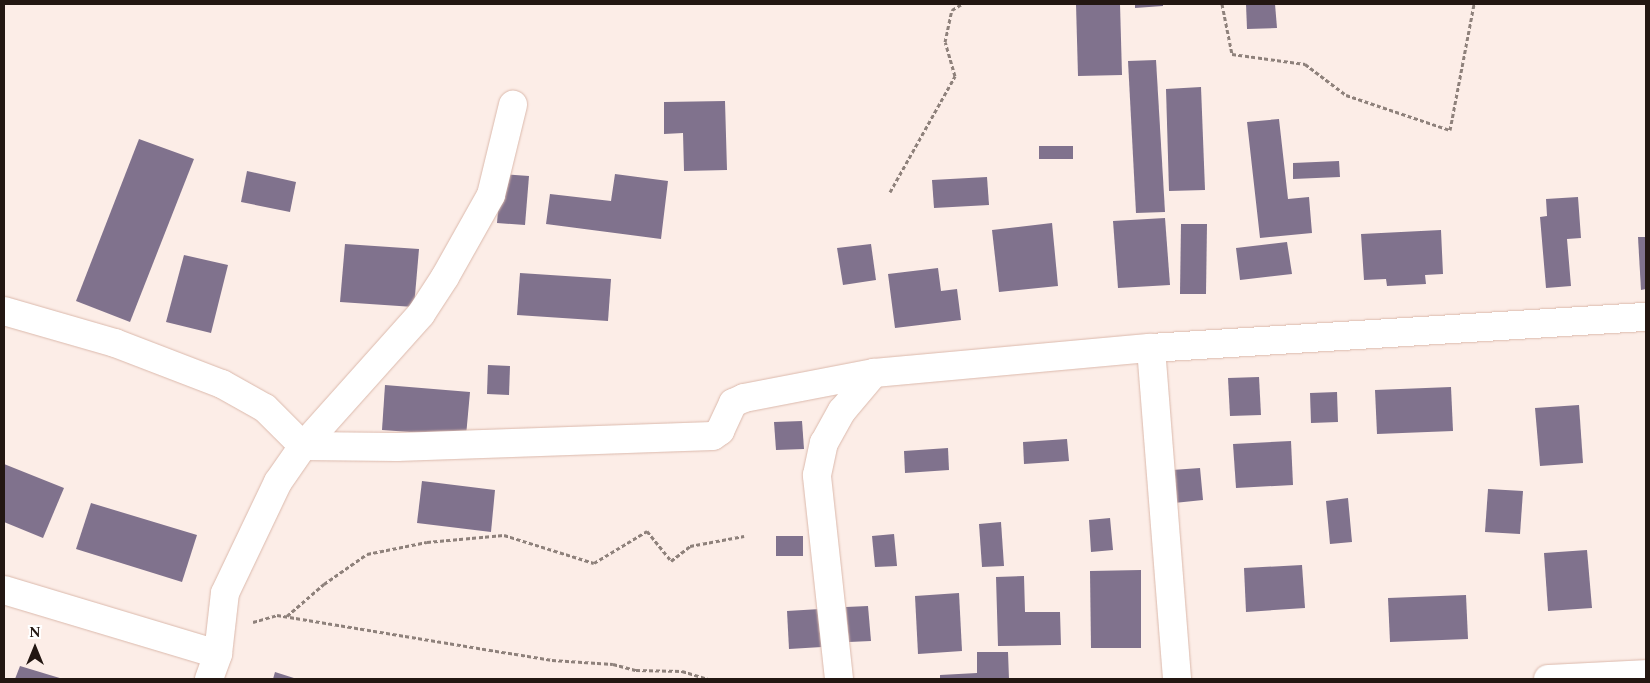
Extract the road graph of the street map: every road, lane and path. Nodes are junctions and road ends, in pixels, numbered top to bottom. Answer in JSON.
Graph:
{"nodes":[{"id":1,"x":962,"y":4,"type":"edge"},
{"id":2,"x":1222,"y":4,"type":"edge"},
{"id":3,"x":1474,"y":4,"type":"edge"},
{"id":4,"x":513,"y":105,"type":"dead end"},
{"id":5,"x":890,"y":192,"type":"dead end"},
{"id":6,"x":4,"y":311,"type":"edge"},
{"id":7,"x":1646,"y":317,"type":"edge"},
{"id":8,"x":1152,"y":348,"type":"junction"},
{"id":9,"x":874,"y":374,"type":"junction"},
{"id":10,"x":303,"y":446,"type":"junction"},
{"id":11,"x":744,"y":536,"type":"dead end"},
{"id":12,"x":4,"y":590,"type":"edge"},
{"id":13,"x":287,"y":617,"type":"junction"},
{"id":14,"x":219,"y":643,"type":"junction"},
{"id":15,"x":1646,"y":674,"type":"edge"},
{"id":16,"x":209,"y":679,"type":"edge"},
{"id":17,"x":708,"y":679,"type":"edge"},
{"id":18,"x":839,"y":679,"type":"edge"},
{"id":19,"x":1177,"y":679,"type":"edge"},
{"id":20,"x":1548,"y":679,"type":"edge"}],
"edges":[{"from":1,"to":5,"type":"path"},
{"from":2,"to":3,"type":"path"},
{"from":4,"to":10,"type":"street"},
{"from":6,"to":10,"type":"street"},
{"from":7,"to":8,"type":"street"},
{"from":8,"to":9,"type":"street"},
{"from":8,"to":19,"type":"street"},
{"from":9,"to":10,"type":"street"},
{"from":9,"to":18,"type":"street"},
{"from":10,"to":14,"type":"street"},
{"from":11,"to":13,"type":"path"},
{"from":12,"to":14,"type":"street"},
{"from":13,"to":14,"type":"path"},
{"from":13,"to":17,"type":"path"},
{"from":14,"to":16,"type":"street"},
{"from":15,"to":20,"type":"street"}]}
